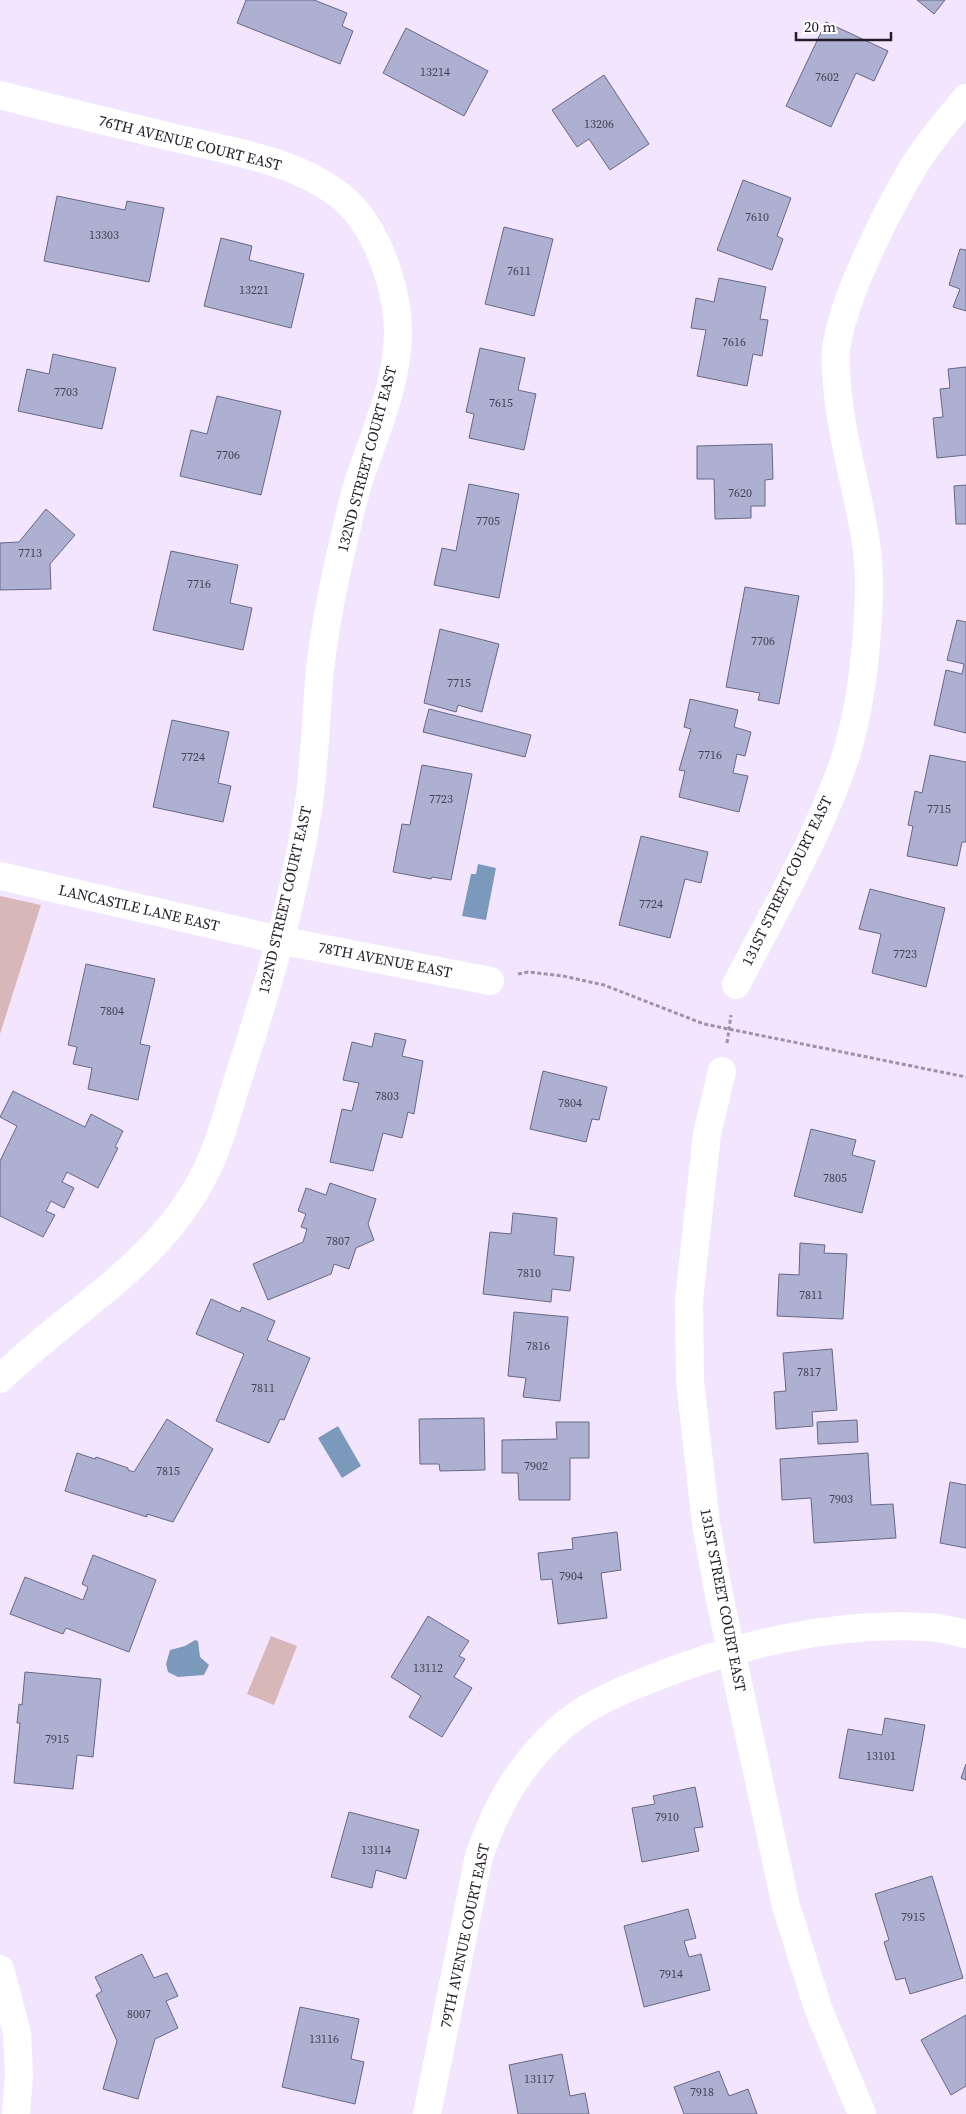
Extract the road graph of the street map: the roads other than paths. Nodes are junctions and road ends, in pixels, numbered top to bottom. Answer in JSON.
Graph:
{"nodes":[{"id":1,"x":0,"y":95,"type":"edge"},
{"id":2,"x":966,"y":98,"type":"edge"},
{"id":3,"x":388,"y":276,"type":"joint"},
{"id":4,"x":0,"y":876,"type":"edge"},
{"id":5,"x":279,"y":940,"type":"junction"},
{"id":6,"x":490,"y":981,"type":"road end"},
{"id":7,"x":736,"y":984,"type":"road end"},
{"id":8,"x":722,"y":1071,"type":"road end"},
{"id":9,"x":0,"y":1380,"type":"edge"},
{"id":10,"x":966,"y":1634,"type":"edge"},
{"id":11,"x":733,"y":1651,"type":"junction"},
{"id":12,"x":0,"y":1969,"type":"edge"},
{"id":13,"x":16,"y":2114,"type":"edge"},
{"id":14,"x":427,"y":2114,"type":"edge"},
{"id":15,"x":862,"y":2114,"type":"edge"}],
"edges":[{"from":1,"to":3,"type":"street","name":"76TH AVENUE COURT EAST"},
{"from":2,"to":7,"type":"street","name":"131ST STREET COURT EAST"},
{"from":3,"to":5,"type":"street","name":"132ND STREET COURT EAST"},
{"from":4,"to":5,"type":"street","name":"LANCASTLE LANE EAST"},
{"from":5,"to":6,"type":"street","name":"78TH AVENUE EAST"},
{"from":5,"to":9,"type":"street","name":"132ND STREET COURT EAST"},
{"from":8,"to":11,"type":"street","name":"131ST STREET COURT EAST"},
{"from":10,"to":11,"type":"street","name":"79TH AVENUE COURT EAST"},
{"from":11,"to":14,"type":"street","name":"79TH AVENUE COURT EAST"},
{"from":11,"to":15,"type":"street","name":"131ST STREET COURT EAST"},
{"from":12,"to":13,"type":"street"}]}
